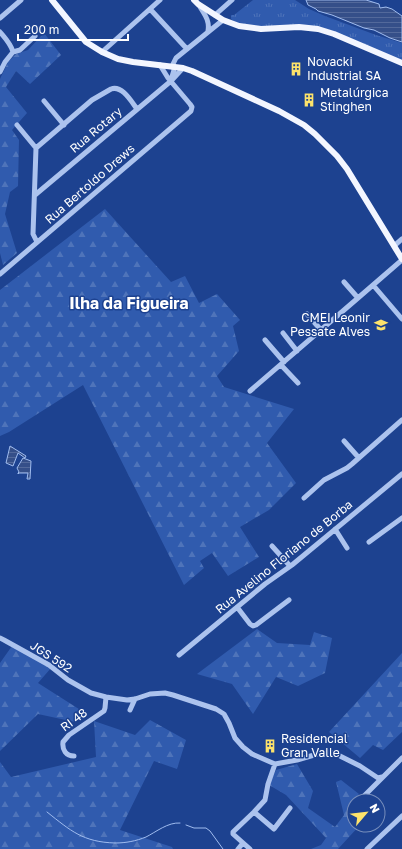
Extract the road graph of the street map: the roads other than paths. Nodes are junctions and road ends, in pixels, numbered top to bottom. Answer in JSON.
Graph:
{"nodes":[{"id":1,"x":22,"y":0,"type":"edge"},
{"id":2,"x":52,"y":0,"type":"edge"},
{"id":3,"x":160,"y":0,"type":"edge"},
{"id":4,"x":232,"y":0,"type":"edge"},
{"id":5,"x":196,"y":2,"type":"edge"},
{"id":6,"x":150,"y":9,"type":"junction"},
{"id":7,"x":215,"y":15,"type":"junction"},
{"id":8,"x":0,"y":18,"type":"edge"},
{"id":9,"x":223,"y":20,"type":"junction"},
{"id":10,"x":208,"y":31,"type":"junction"},
{"id":11,"x":0,"y":32,"type":"edge"},
{"id":12,"x":35,"y":36,"type":"dead end"},
{"id":13,"x":187,"y":49,"type":"junction"},
{"id":14,"x":13,"y":52,"type":"junction"},
{"id":15,"x":102,"y":52,"type":"junction"},
{"id":16,"x":402,"y":63,"type":"edge"},
{"id":17,"x":160,"y":65,"type":"junction"},
{"id":18,"x":173,"y":67,"type":"junction"},
{"id":19,"x":183,"y":68,"type":"junction"},
{"id":20,"x":0,"y":72,"type":"edge"},
{"id":21,"x":171,"y":80,"type":"junction"},
{"id":22,"x":44,"y":102,"type":"dead end"},
{"id":23,"x":137,"y":109,"type":"junction"},
{"id":24,"x":17,"y":125,"type":"dead end"},
{"id":25,"x":64,"y":125,"type":"junction"},
{"id":26,"x":36,"y":148,"type":"junction"},
{"id":27,"x":35,"y":195,"type":"junction"},
{"id":28,"x":402,"y":240,"type":"edge"},
{"id":29,"x":37,"y":242,"type":"junction"},
{"id":30,"x":394,"y":246,"type":"junction"},
{"id":31,"x":402,"y":259,"type":"edge"},
{"id":32,"x":0,"y":274,"type":"edge"},
{"id":33,"x":344,"y":282,"type":"dead end"},
{"id":34,"x":373,"y":285,"type":"junction"},
{"id":35,"x":358,"y":298,"type":"junction"},
{"id":36,"x":307,"y":314,"type":"dead end"},
{"id":37,"x":402,"y":319,"type":"edge"},
{"id":38,"x":321,"y":330,"type":"junction"},
{"id":39,"x":282,"y":334,"type":"dead end"},
{"id":40,"x":266,"y":340,"type":"dead end"},
{"id":41,"x":297,"y":351,"type":"junction"},
{"id":42,"x":283,"y":363,"type":"junction"},
{"id":43,"x":298,"y":383,"type":"dead end"},
{"id":44,"x":250,"y":391,"type":"dead end"},
{"id":45,"x":402,"y":420,"type":"edge"},
{"id":46,"x":344,"y":441,"type":"dead end"},
{"id":47,"x":359,"y":458,"type":"junction"},
{"id":48,"x":402,"y":474,"type":"edge"},
{"id":49,"x":304,"y":498,"type":"dead end"},
{"id":50,"x":402,"y":518,"type":"edge"},
{"id":51,"x":335,"y":529,"type":"junction"},
{"id":52,"x":369,"y":542,"type":"dead end"},
{"id":53,"x":272,"y":546,"type":"dead end"},
{"id":54,"x":347,"y":548,"type":"dead end"},
{"id":55,"x":290,"y":566,"type":"junction"},
{"id":56,"x":289,"y":600,"type":"dead end"},
{"id":57,"x":237,"y":607,"type":"junction"},
{"id":58,"x":0,"y":638,"type":"edge"},
{"id":59,"x":178,"y":655,"type":"dead end"},
{"id":60,"x":106,"y":697,"type":"junction"},
{"id":61,"x":135,"y":699,"type":"junction"},
{"id":62,"x":130,"y":710,"type":"dead end"},
{"id":63,"x":74,"y":756,"type":"dead end"},
{"id":64,"x":402,"y":758,"type":"edge"},
{"id":65,"x":275,"y":764,"type":"junction"},
{"id":66,"x":382,"y":777,"type":"junction"},
{"id":67,"x":367,"y":793,"type":"edge"},
{"id":68,"x":290,"y":808,"type":"dead end"},
{"id":69,"x":254,"y":812,"type":"junction"},
{"id":70,"x":402,"y":816,"type":"edge"},
{"id":71,"x":243,"y":843,"type":"junction"},
{"id":72,"x":238,"y":849,"type":"edge"},
{"id":73,"x":250,"y":849,"type":"edge"},
{"id":74,"x":367,"y":849,"type":"edge"}],
"edges":[{"from":1,"to":8,"type":"street"},
{"from":2,"to":15,"type":"main road"},
{"from":3,"to":6,"type":"street"},
{"from":4,"to":7,"type":"street"},
{"from":5,"to":7,"type":"main road"},
{"from":5,"to":10,"type":"street"},
{"from":6,"to":13,"type":"street"},
{"from":6,"to":15,"type":"street"},
{"from":7,"to":9,"type":"main road"},
{"from":9,"to":10,"type":"street"},
{"from":9,"to":16,"type":"main road"},
{"from":10,"to":13,"type":"street"},
{"from":11,"to":14,"type":"street"},
{"from":12,"to":14,"type":"street"},
{"from":13,"to":18,"type":"street"},
{"from":14,"to":20,"type":"street"},
{"from":15,"to":17,"type":"main road"},
{"from":17,"to":18,"type":"main road"},
{"from":17,"to":21,"type":"street"},
{"from":18,"to":19,"type":"main road"},
{"from":18,"to":21,"type":"street"},
{"from":19,"to":21,"type":"street","name":"Rua Rotary"},
{"from":19,"to":30,"type":"main road"},
{"from":21,"to":23,"type":"street","name":"Rua Rotary"},
{"from":21,"to":29,"type":"street","name":"Rua Bertoldo Drews"},
{"from":22,"to":25,"type":"street"},
{"from":23,"to":25,"type":"street"},
{"from":23,"to":27,"type":"street","name":"Rua Rotary"},
{"from":24,"to":26,"type":"street"},
{"from":25,"to":26,"type":"street"},
{"from":26,"to":27,"type":"street"},
{"from":27,"to":29,"type":"street"},
{"from":28,"to":30,"type":"street"},
{"from":29,"to":32,"type":"street","name":"Rua Bertoldo Drews"},
{"from":30,"to":31,"type":"main road"},
{"from":31,"to":34,"type":"street"},
{"from":33,"to":35,"type":"street"},
{"from":34,"to":35,"type":"street"},
{"from":34,"to":37,"type":"street"},
{"from":35,"to":38,"type":"street"},
{"from":36,"to":38,"type":"street"},
{"from":38,"to":41,"type":"street"},
{"from":39,"to":41,"type":"street"},
{"from":40,"to":42,"type":"street"},
{"from":41,"to":42,"type":"street"},
{"from":42,"to":43,"type":"street"},
{"from":42,"to":44,"type":"street"},
{"from":45,"to":47,"type":"street"},
{"from":46,"to":47,"type":"street"},
{"from":47,"to":49,"type":"street"},
{"from":48,"to":51,"type":"street","name":"Rua Avelino Floriano de Borba"},
{"from":50,"to":52,"type":"street"},
{"from":51,"to":54,"type":"street"},
{"from":51,"to":55,"type":"street","name":"Rua Avelino Floriano de Borba"},
{"from":53,"to":55,"type":"street"},
{"from":55,"to":57,"type":"street","name":"Rua Avelino Floriano de Borba"},
{"from":56,"to":57,"type":"street"},
{"from":57,"to":59,"type":"street","name":"Rua Avelino Floriano de Borba"},
{"from":58,"to":60,"type":"street","name":"JGS 592"},
{"from":60,"to":61,"type":"street","name":"JGS 592"},
{"from":60,"to":63,"type":"street","name":"RI 48"},
{"from":61,"to":62,"type":"street"},
{"from":61,"to":65,"type":"street","name":"JGS 592"},
{"from":64,"to":66,"type":"street"},
{"from":65,"to":66,"type":"street"},
{"from":65,"to":69,"type":"street"},
{"from":66,"to":67,"type":"street"},
{"from":68,"to":69,"type":"street"},
{"from":69,"to":71,"type":"street"},
{"from":70,"to":74,"type":"street"},
{"from":71,"to":72,"type":"street"},
{"from":71,"to":73,"type":"street"}]}
